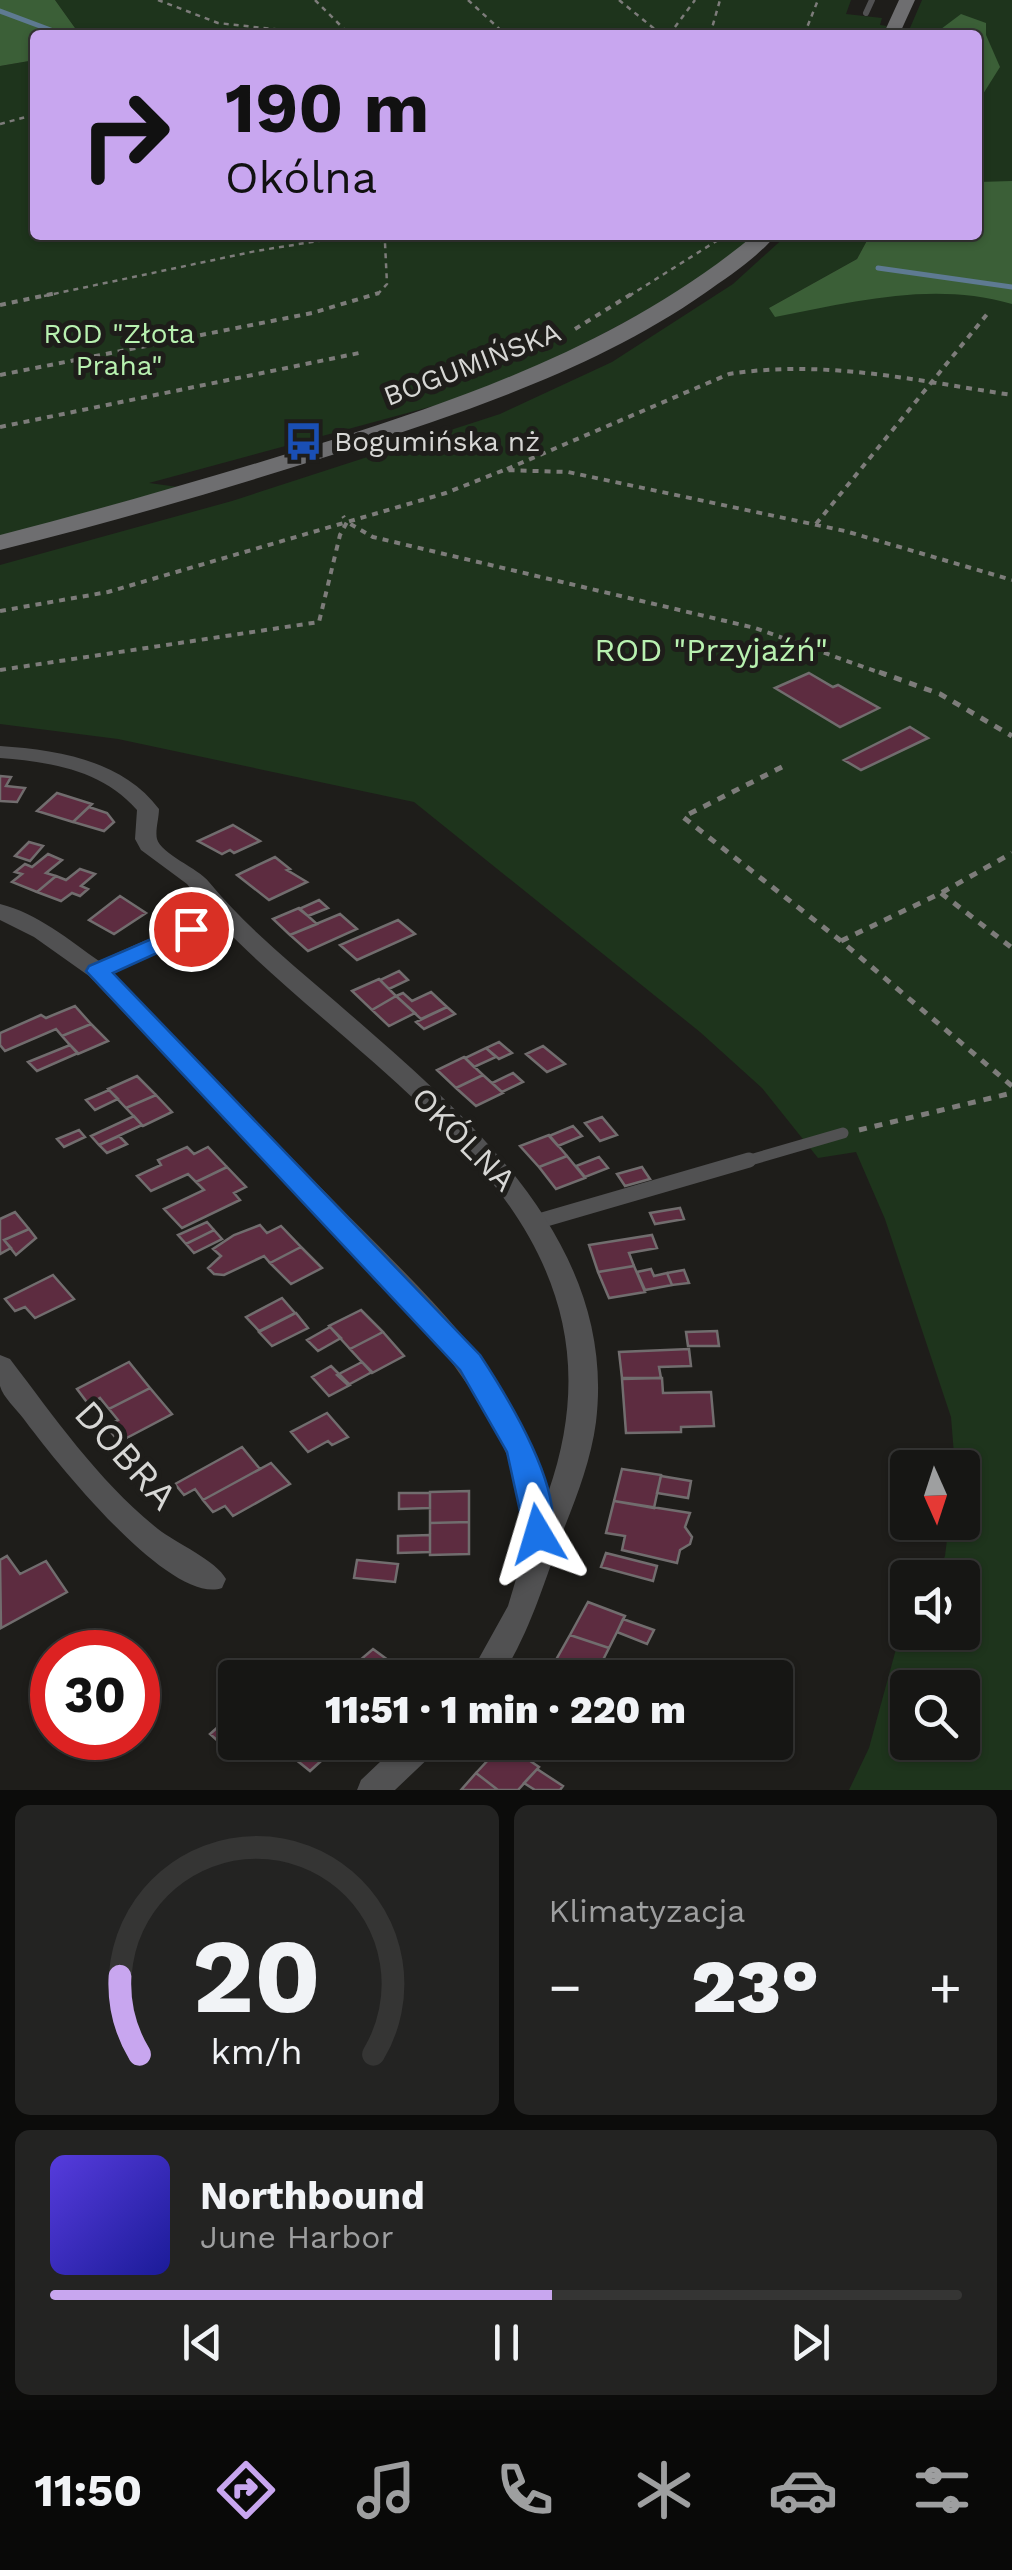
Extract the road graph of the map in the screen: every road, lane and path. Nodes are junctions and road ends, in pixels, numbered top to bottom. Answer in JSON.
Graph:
{"nodes":[{"id":1,"x":158,"y":0,"type":"edge"},
{"id":2,"x":315,"y":0,"type":"edge"},
{"id":3,"x":468,"y":0,"type":"edge"},
{"id":4,"x":618,"y":0,"type":"edge"},
{"id":5,"x":694,"y":0,"type":"edge"},
{"id":6,"x":720,"y":0,"type":"edge"},
{"id":7,"x":818,"y":0,"type":"edge"},
{"id":8,"x":872,"y":0,"type":"edge"},
{"id":9,"x":907,"y":0,"type":"edge"},
{"id":10,"x":866,"y":13,"type":"dead end"},
{"id":11,"x":280,"y":30,"type":"edge"},
{"id":12,"x":345,"y":30,"type":"edge"},
{"id":13,"x":501,"y":30,"type":"edge"},
{"id":14,"x":656,"y":30,"type":"edge"},
{"id":15,"x":673,"y":30,"type":"edge"},
{"id":16,"x":711,"y":30,"type":"edge"},
{"id":17,"x":806,"y":30,"type":"edge"},
{"id":18,"x":893,"y":30,"type":"edge"},
{"id":19,"x":30,"y":118,"type":"edge"},
{"id":20,"x":0,"y":124,"type":"edge"},
{"id":21,"x":324,"y":240,"type":"edge"},
{"id":22,"x":378,"y":240,"type":"edge"},
{"id":23,"x":718,"y":240,"type":"edge"},
{"id":24,"x":760,"y":240,"type":"edge"},
{"id":25,"x":0,"y":305,"type":"edge"},
{"id":26,"x":988,"y":312,"type":"dead end"},
{"id":27,"x":566,"y":334,"type":"dead end"},
{"id":28,"x":364,"y":352,"type":"dead end"},
{"id":29,"x":0,"y":376,"type":"edge"},
{"id":30,"x":930,"y":384,"type":"junction"},
{"id":31,"x":1012,"y":395,"type":"edge"},
{"id":32,"x":0,"y":427,"type":"edge"},
{"id":33,"x":504,"y":470,"type":"junction"},
{"id":34,"x":345,"y":519,"type":"junction"},
{"id":35,"x":816,"y":524,"type":"junction"},
{"id":36,"x":0,"y":544,"type":"edge"},
{"id":37,"x":1012,"y":579,"type":"edge"},
{"id":38,"x":0,"y":611,"type":"edge"},
{"id":39,"x":0,"y":670,"type":"edge"},
{"id":40,"x":1012,"y":736,"type":"edge"},
{"id":41,"x":0,"y":752,"type":"edge"},
{"id":42,"x":782,"y":767,"type":"dead end"},
{"id":43,"x":1012,"y":853,"type":"edge"},
{"id":44,"x":940,"y":893,"type":"junction"},
{"id":45,"x":0,"y":911,"type":"edge"},
{"id":46,"x":222,"y":915,"type":"junction"},
{"id":47,"x":841,"y":941,"type":"junction"},
{"id":48,"x":1012,"y":948,"type":"edge"},
{"id":49,"x":98,"y":971,"type":"junction"},
{"id":50,"x":1012,"y":1089,"type":"edge"},
{"id":51,"x":844,"y":1133,"type":"joint"},
{"id":52,"x":539,"y":1222,"type":"junction"},
{"id":53,"x":0,"y":1366,"type":"edge"},
{"id":54,"x":537,"y":1561,"type":"junction"},
{"id":55,"x":211,"y":1579,"type":"dead end"},
{"id":56,"x":494,"y":1660,"type":"edge"},
{"id":57,"x":405,"y":1760,"type":"edge"},
{"id":58,"x":373,"y":1790,"type":"edge"}],
"edges":[{"from":1,"to":11,"type":"path"},
{"from":2,"to":12,"type":"path"},
{"from":3,"to":13,"type":"path"},
{"from":4,"to":14,"type":"path"},
{"from":5,"to":15,"type":"path"},
{"from":6,"to":16,"type":"path"},
{"from":7,"to":17,"type":"path"},
{"from":8,"to":10,"type":"lane"},
{"from":9,"to":18,"type":"street"},
{"from":19,"to":20,"type":"path"},
{"from":21,"to":25,"type":"path"},
{"from":22,"to":29,"type":"path"},
{"from":23,"to":27,"type":"path"},
{"from":24,"to":36,"type":"street","name":"BOGUMIŃSKA"},
{"from":26,"to":30,"type":"path"},
{"from":28,"to":32,"type":"path"},
{"from":30,"to":31,"type":"path"},
{"from":30,"to":33,"type":"path"},
{"from":30,"to":35,"type":"path"},
{"from":33,"to":34,"type":"path"},
{"from":33,"to":35,"type":"path"},
{"from":34,"to":38,"type":"path"},
{"from":34,"to":39,"type":"path"},
{"from":34,"to":40,"type":"path"},
{"from":35,"to":37,"type":"path"},
{"from":41,"to":46,"type":"street","name":"OKÓLNA"},
{"from":42,"to":47,"type":"path"},
{"from":43,"to":44,"type":"path"},
{"from":44,"to":47,"type":"path"},
{"from":44,"to":48,"type":"path"},
{"from":45,"to":49,"type":"street","name":"OKÓLNA"},
{"from":46,"to":49,"type":"street"},
{"from":46,"to":52,"type":"street","name":"OKÓLNA"},
{"from":47,"to":50,"type":"path"},
{"from":49,"to":54,"type":"street","name":"OKÓLNA"},
{"from":50,"to":51,"type":"path"},
{"from":51,"to":52,"type":"lane"},
{"from":52,"to":54,"type":"street","name":"OKÓLNA"},
{"from":53,"to":55,"type":"street","name":"DOBRA"},
{"from":54,"to":56,"type":"street","name":"OKÓLNA"},
{"from":57,"to":58,"type":"street"}]}
